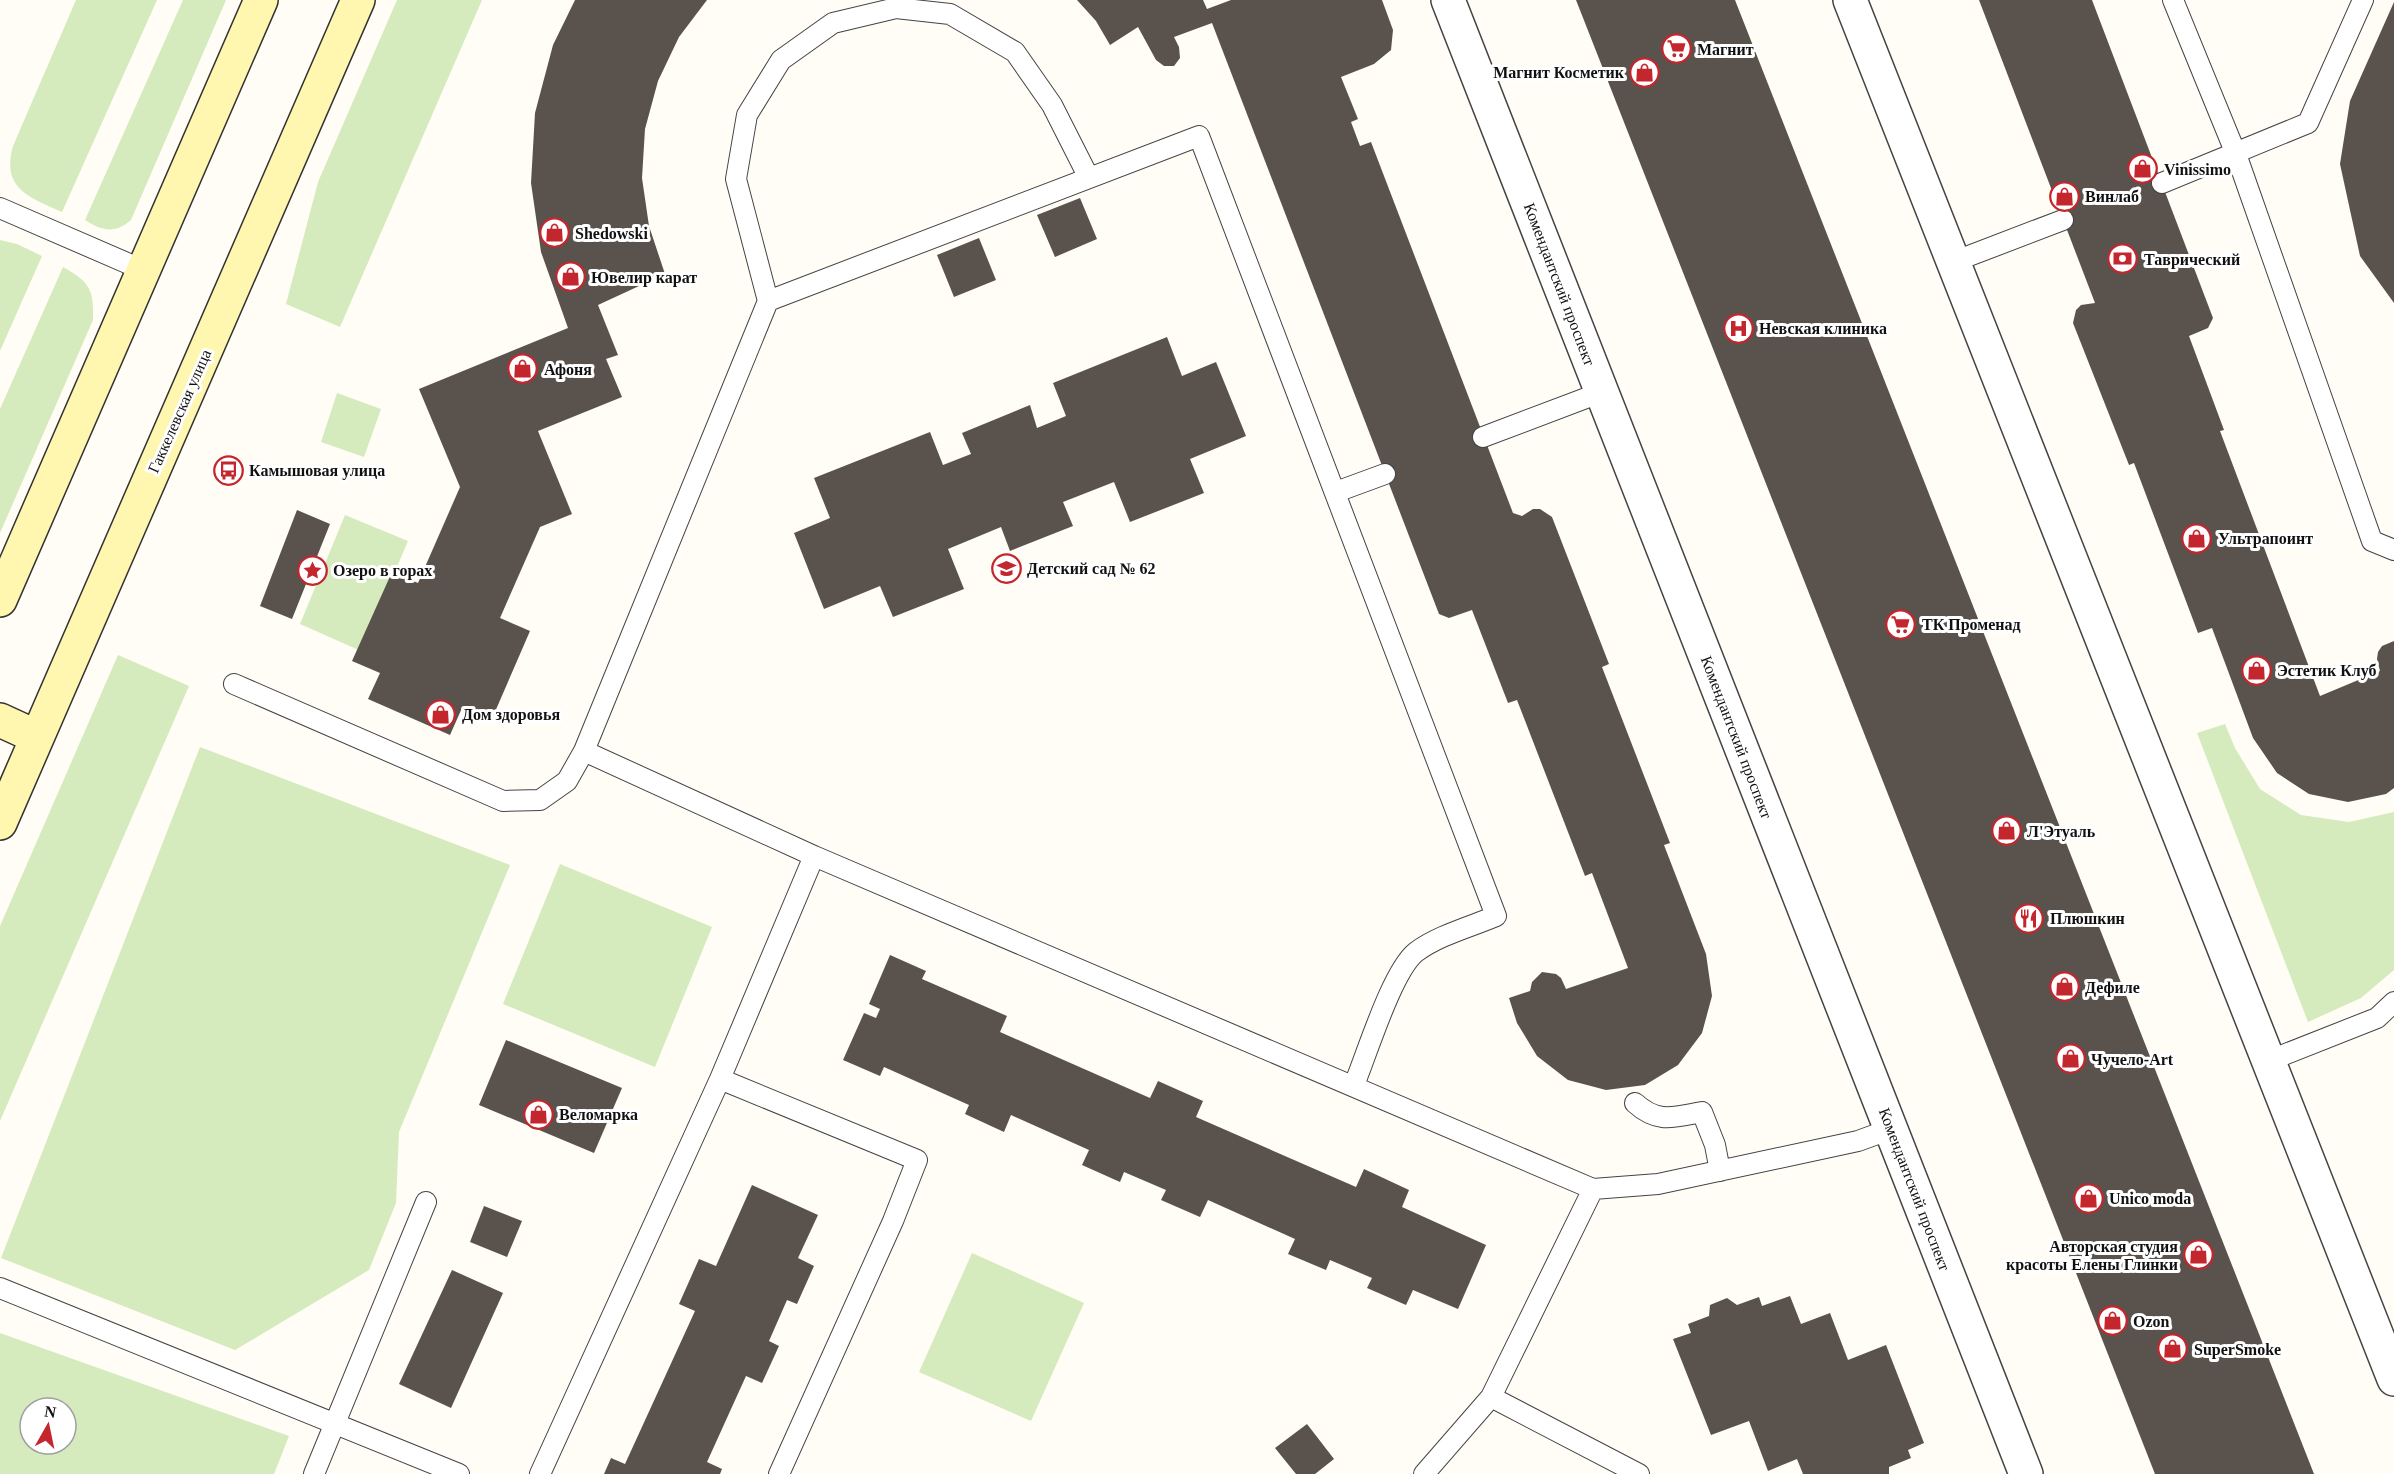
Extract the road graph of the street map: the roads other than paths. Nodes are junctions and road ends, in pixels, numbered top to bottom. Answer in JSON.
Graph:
{"nodes":[{"id":1,"x":261,"y":0,"type":"edge"},
{"id":2,"x":358,"y":0,"type":"edge"},
{"id":3,"x":1448,"y":0,"type":"edge"},
{"id":4,"x":1850,"y":0,"type":"edge"},
{"id":5,"x":2173,"y":0,"type":"edge"},
{"id":6,"x":2363,"y":0,"type":"edge"},
{"id":7,"x":953,"y":7,"type":"edge"},
{"id":8,"x":2236,"y":154,"type":"junction"},
{"id":9,"x":1089,"y":178,"type":"junction"},
{"id":10,"x":2162,"y":183,"type":"dead end"},
{"id":11,"x":0,"y":208,"type":"edge"},
{"id":12,"x":2063,"y":220,"type":"dead end"},
{"id":13,"x":1953,"y":262,"type":"junction"},
{"id":14,"x":143,"y":270,"type":"junction"},
{"id":15,"x":768,"y":301,"type":"junction"},
{"id":16,"x":1602,"y":392,"type":"junction"},
{"id":17,"x":1483,"y":437,"type":"dead end"},
{"id":18,"x":1385,"y":474,"type":"dead end"},
{"id":19,"x":1336,"y":492,"type":"junction"},
{"id":20,"x":2394,"y":550,"type":"edge"},
{"id":21,"x":0,"y":600,"type":"edge"},
{"id":22,"x":234,"y":684,"type":"dead end"},
{"id":23,"x":0,"y":720,"type":"edge"},
{"id":24,"x":37,"y":737,"type":"junction"},
{"id":25,"x":584,"y":751,"type":"junction"},
{"id":26,"x":0,"y":823,"type":"edge"},
{"id":27,"x":814,"y":856,"type":"junction"},
{"id":28,"x":2394,"y":1002,"type":"edge"},
{"id":29,"x":2268,"y":1061,"type":"junction"},
{"id":30,"x":720,"y":1079,"type":"junction"},
{"id":31,"x":1354,"y":1085,"type":"junction"},
{"id":32,"x":1635,"y":1103,"type":"dead end"},
{"id":33,"x":1891,"y":1129,"type":"junction"},
{"id":34,"x":1720,"y":1171,"type":"junction"},
{"id":35,"x":1593,"y":1189,"type":"junction"},
{"id":36,"x":426,"y":1202,"type":"dead end"},
{"id":37,"x":0,"y":1288,"type":"edge"},
{"id":38,"x":2394,"y":1377,"type":"edge"},
{"id":39,"x":1491,"y":1397,"type":"junction"},
{"id":40,"x":336,"y":1422,"type":"junction"},
{"id":41,"x":314,"y":1474,"type":"edge"},
{"id":42,"x":459,"y":1474,"type":"edge"},
{"id":43,"x":540,"y":1474,"type":"edge"},
{"id":44,"x":779,"y":1474,"type":"edge"},
{"id":45,"x":1424,"y":1474,"type":"edge"},
{"id":46,"x":1639,"y":1474,"type":"edge"},
{"id":47,"x":2026,"y":1474,"type":"edge"}],
"edges":[{"from":1,"to":14,"type":"main road"},
{"from":2,"to":24,"type":"main road","name":"Гаккелевская улица"},
{"from":3,"to":16,"type":"street","name":"Комендантский проспект"},
{"from":4,"to":13,"type":"street"},
{"from":5,"to":8,"type":"lane"},
{"from":6,"to":8,"type":"lane"},
{"from":7,"to":9,"type":"lane"},
{"from":7,"to":15,"type":"lane"},
{"from":8,"to":10,"type":"lane"},
{"from":8,"to":20,"type":"lane"},
{"from":9,"to":15,"type":"lane"},
{"from":9,"to":19,"type":"lane"},
{"from":11,"to":14,"type":"lane"},
{"from":12,"to":13,"type":"lane"},
{"from":13,"to":29,"type":"street"},
{"from":14,"to":21,"type":"main road"},
{"from":15,"to":25,"type":"lane"},
{"from":16,"to":17,"type":"lane"},
{"from":16,"to":33,"type":"street","name":"Комендантский проспект"},
{"from":18,"to":19,"type":"lane"},
{"from":19,"to":31,"type":"lane"},
{"from":22,"to":25,"type":"lane"},
{"from":23,"to":24,"type":"main road"},
{"from":24,"to":26,"type":"main road","name":"Гаккелевская улица"},
{"from":25,"to":27,"type":"lane"},
{"from":27,"to":30,"type":"lane"},
{"from":27,"to":31,"type":"lane"},
{"from":28,"to":29,"type":"lane"},
{"from":29,"to":38,"type":"street"},
{"from":30,"to":43,"type":"lane"},
{"from":30,"to":44,"type":"lane"},
{"from":31,"to":35,"type":"lane"},
{"from":32,"to":34,"type":"lane"},
{"from":33,"to":34,"type":"lane"},
{"from":33,"to":47,"type":"street","name":"Комендантский проспект"},
{"from":34,"to":35,"type":"lane"},
{"from":35,"to":39,"type":"lane"},
{"from":36,"to":40,"type":"lane"},
{"from":37,"to":40,"type":"lane"},
{"from":39,"to":45,"type":"lane"},
{"from":39,"to":46,"type":"lane"},
{"from":40,"to":41,"type":"lane"},
{"from":40,"to":42,"type":"lane"}]}
